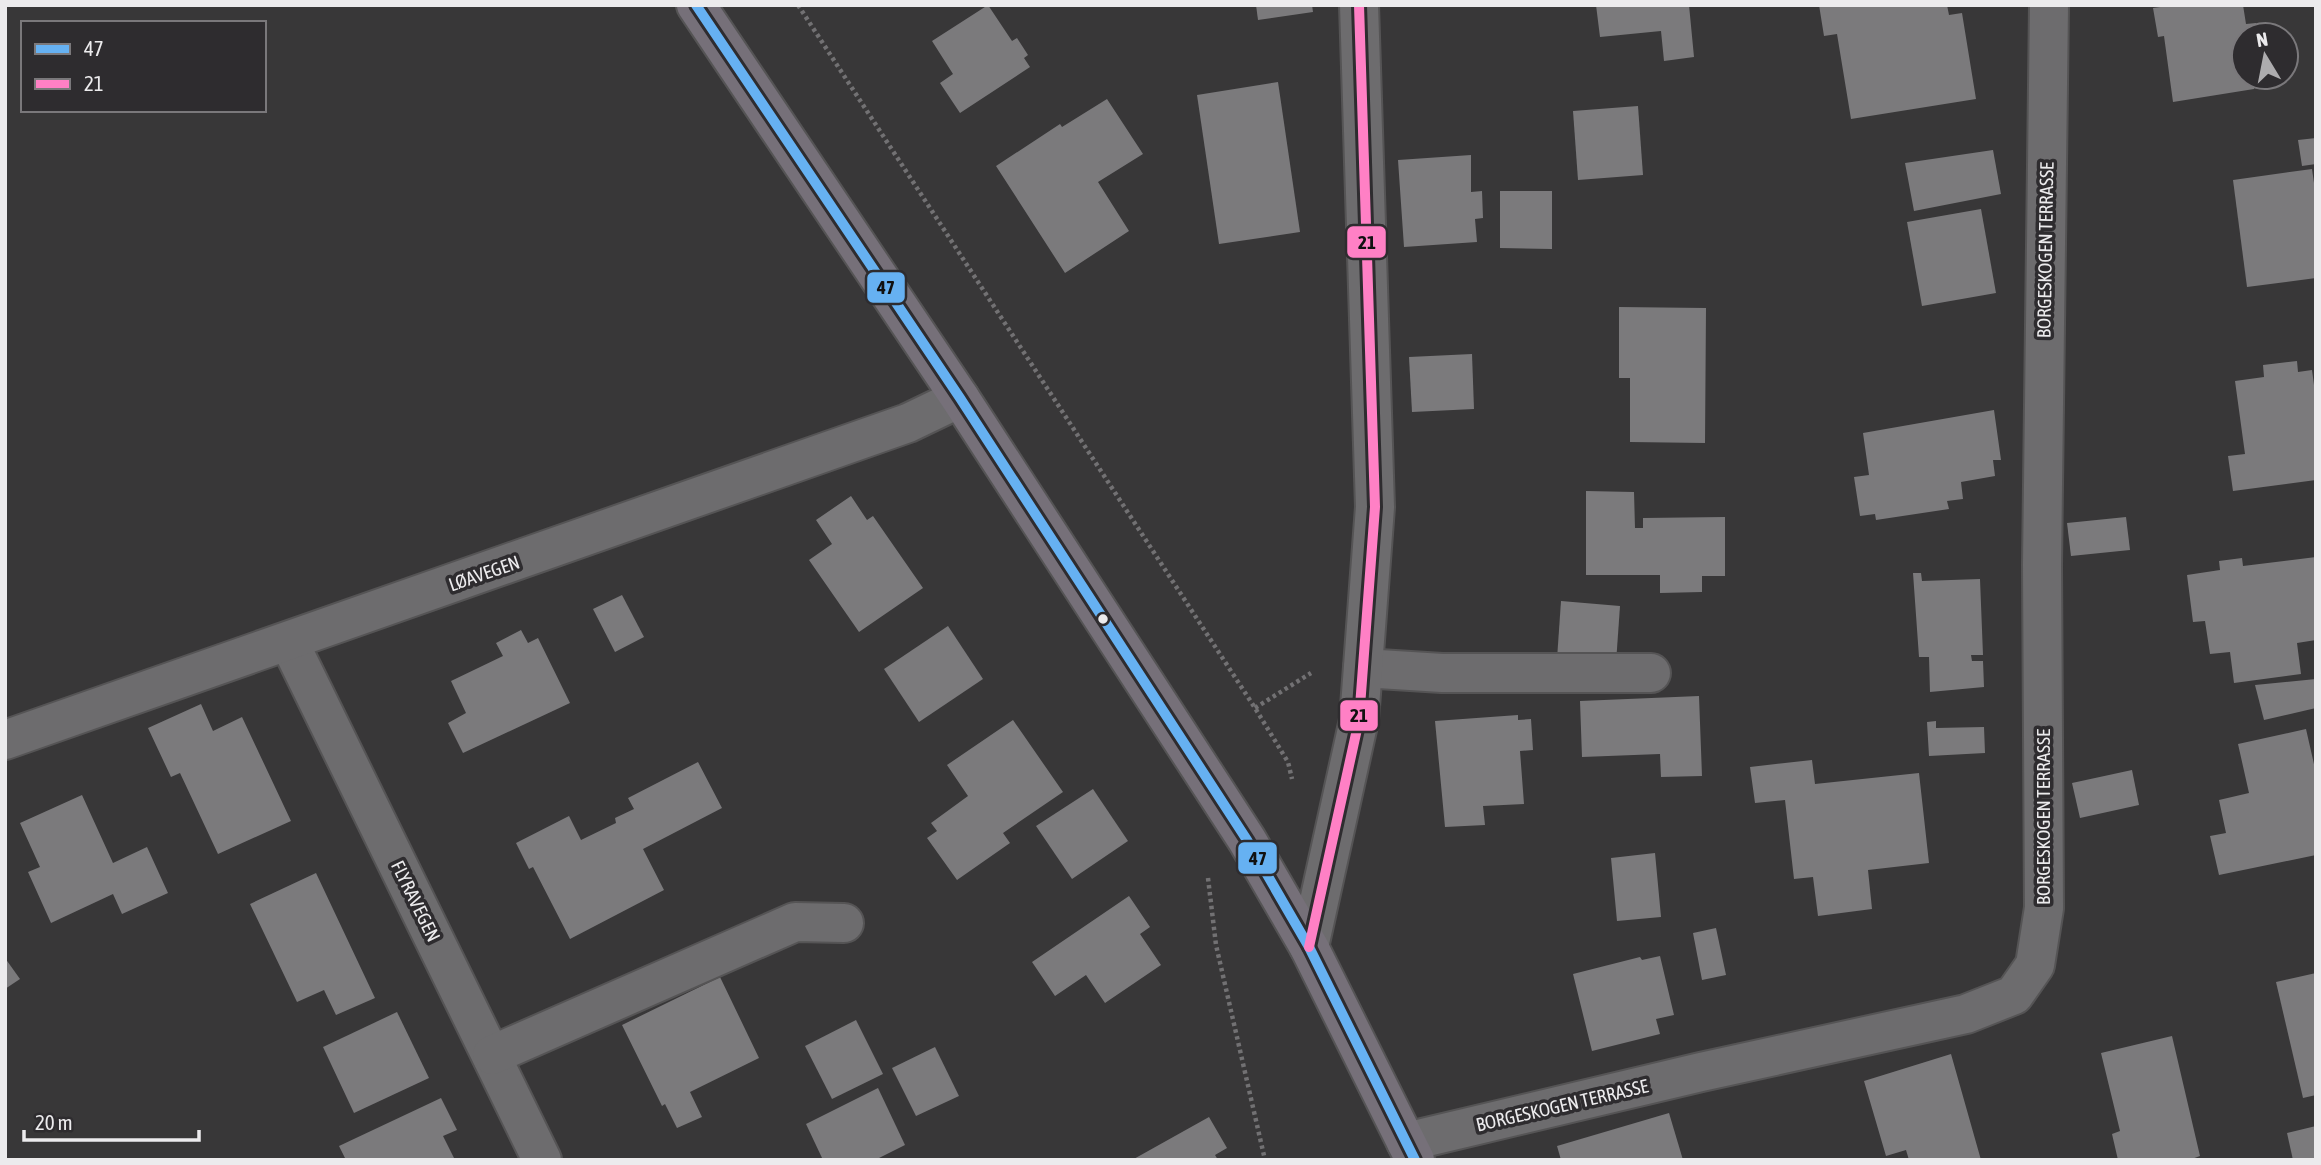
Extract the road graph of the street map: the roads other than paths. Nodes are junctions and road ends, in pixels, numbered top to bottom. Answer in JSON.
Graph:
{"nodes":[{"id":1,"x":696,"y":5,"type":"edge"},
{"id":2,"x":1359,"y":5,"type":"edge"},
{"id":3,"x":2049,"y":5,"type":"edge"},
{"id":4,"x":960,"y":398,"type":"junction"},
{"id":5,"x":289,"y":642,"type":"junction"},
{"id":6,"x":1363,"y":668,"type":"junction"},
{"id":7,"x":1651,"y":673,"type":"dead end"},
{"id":8,"x":5,"y":740,"type":"edge"},
{"id":9,"x":844,"y":923,"type":"dead end"},
{"id":10,"x":1309,"y":947,"type":"junction"},
{"id":11,"x":492,"y":1055,"type":"junction"},
{"id":12,"x":1411,"y":1151,"type":"edge"},
{"id":13,"x":542,"y":1160,"type":"edge"}],
"edges":[{"from":1,"to":4,"type":"main road"},
{"from":2,"to":6,"type":"street"},
{"from":3,"to":12,"type":"street","name":"BORGESKOGEN TERRASSE"},
{"from":4,"to":5,"type":"street","name":"LØAVEGEN"},
{"from":4,"to":10,"type":"main road"},
{"from":5,"to":8,"type":"street","name":"LØAVEGEN"},
{"from":5,"to":11,"type":"street","name":"FLYRAVEGEN"},
{"from":6,"to":7,"type":"street"},
{"from":6,"to":10,"type":"street"},
{"from":9,"to":11,"type":"street"},
{"from":10,"to":12,"type":"main road"},
{"from":11,"to":13,"type":"street","name":"FLYRAVEGEN"}]}
